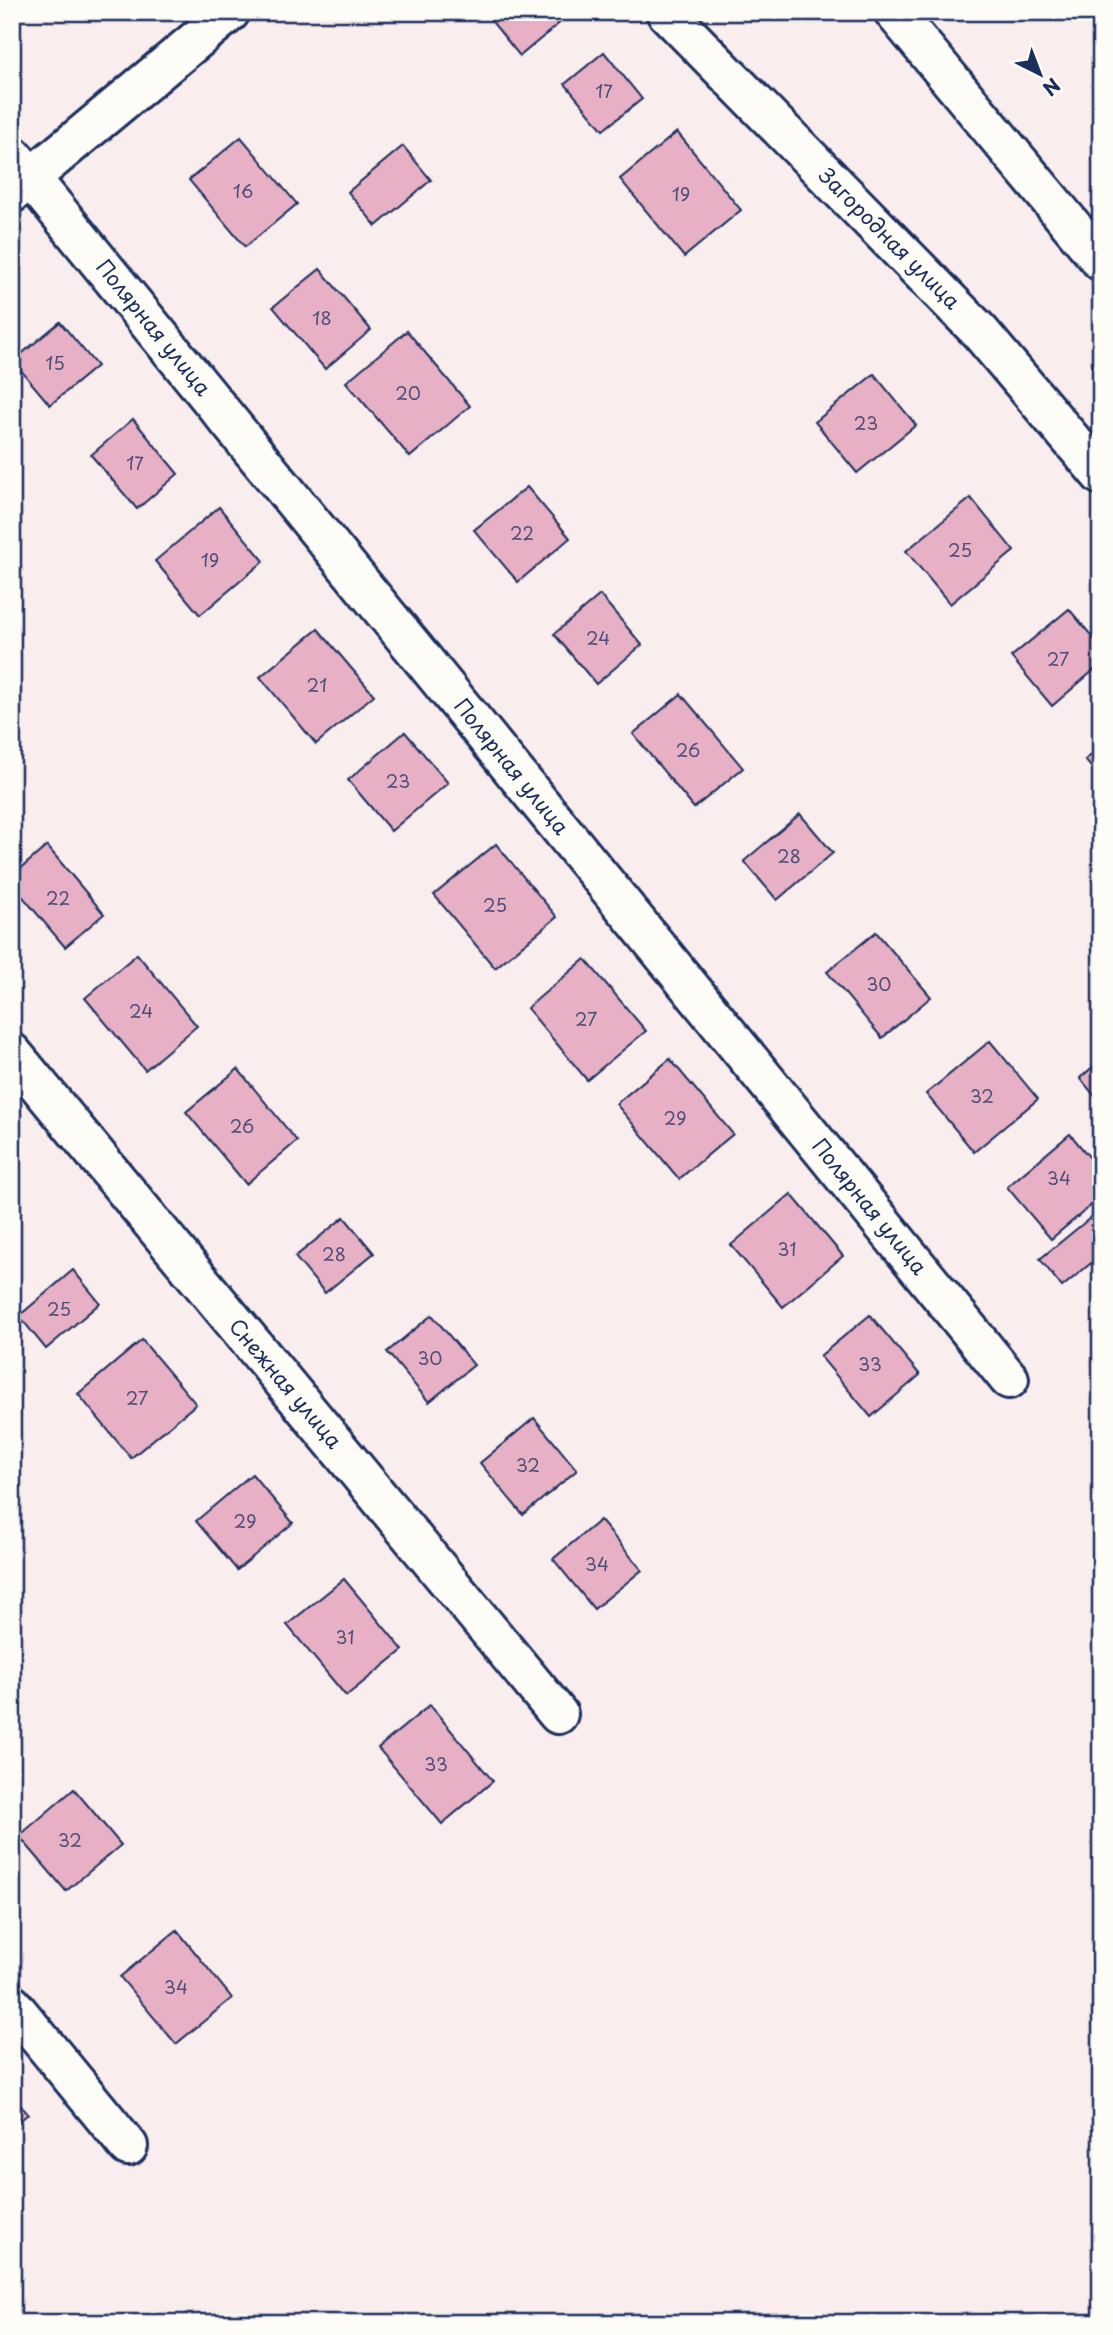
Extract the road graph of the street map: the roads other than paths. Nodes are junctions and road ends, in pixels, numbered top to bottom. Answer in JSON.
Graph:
{"nodes":[{"id":1,"x":230,"y":12,"type":"edge"},
{"id":2,"x":666,"y":12,"type":"edge"},
{"id":3,"x":894,"y":12,"type":"edge"},
{"id":4,"x":18,"y":176,"type":"edge"},
{"id":5,"x":1101,"y":261,"type":"edge"},
{"id":6,"x":1101,"y":475,"type":"edge"},
{"id":7,"x":12,"y":1053,"type":"edge"},
{"id":8,"x":1009,"y":1379,"type":"dead end"},
{"id":9,"x":558,"y":1714,"type":"dead end"},
{"id":10,"x":12,"y":2005,"type":"edge"},
{"id":11,"x":128,"y":2146,"type":"dead end"}],
"edges":[{"from":1,"to":4,"type":"street"},
{"from":2,"to":6,"type":"street","name":"Загородная улица"},
{"from":3,"to":5,"type":"street"},
{"from":4,"to":8,"type":"street","name":"Полярная улица"},
{"from":7,"to":9,"type":"street","name":"Снежная улица"},
{"from":10,"to":11,"type":"street"}]}
